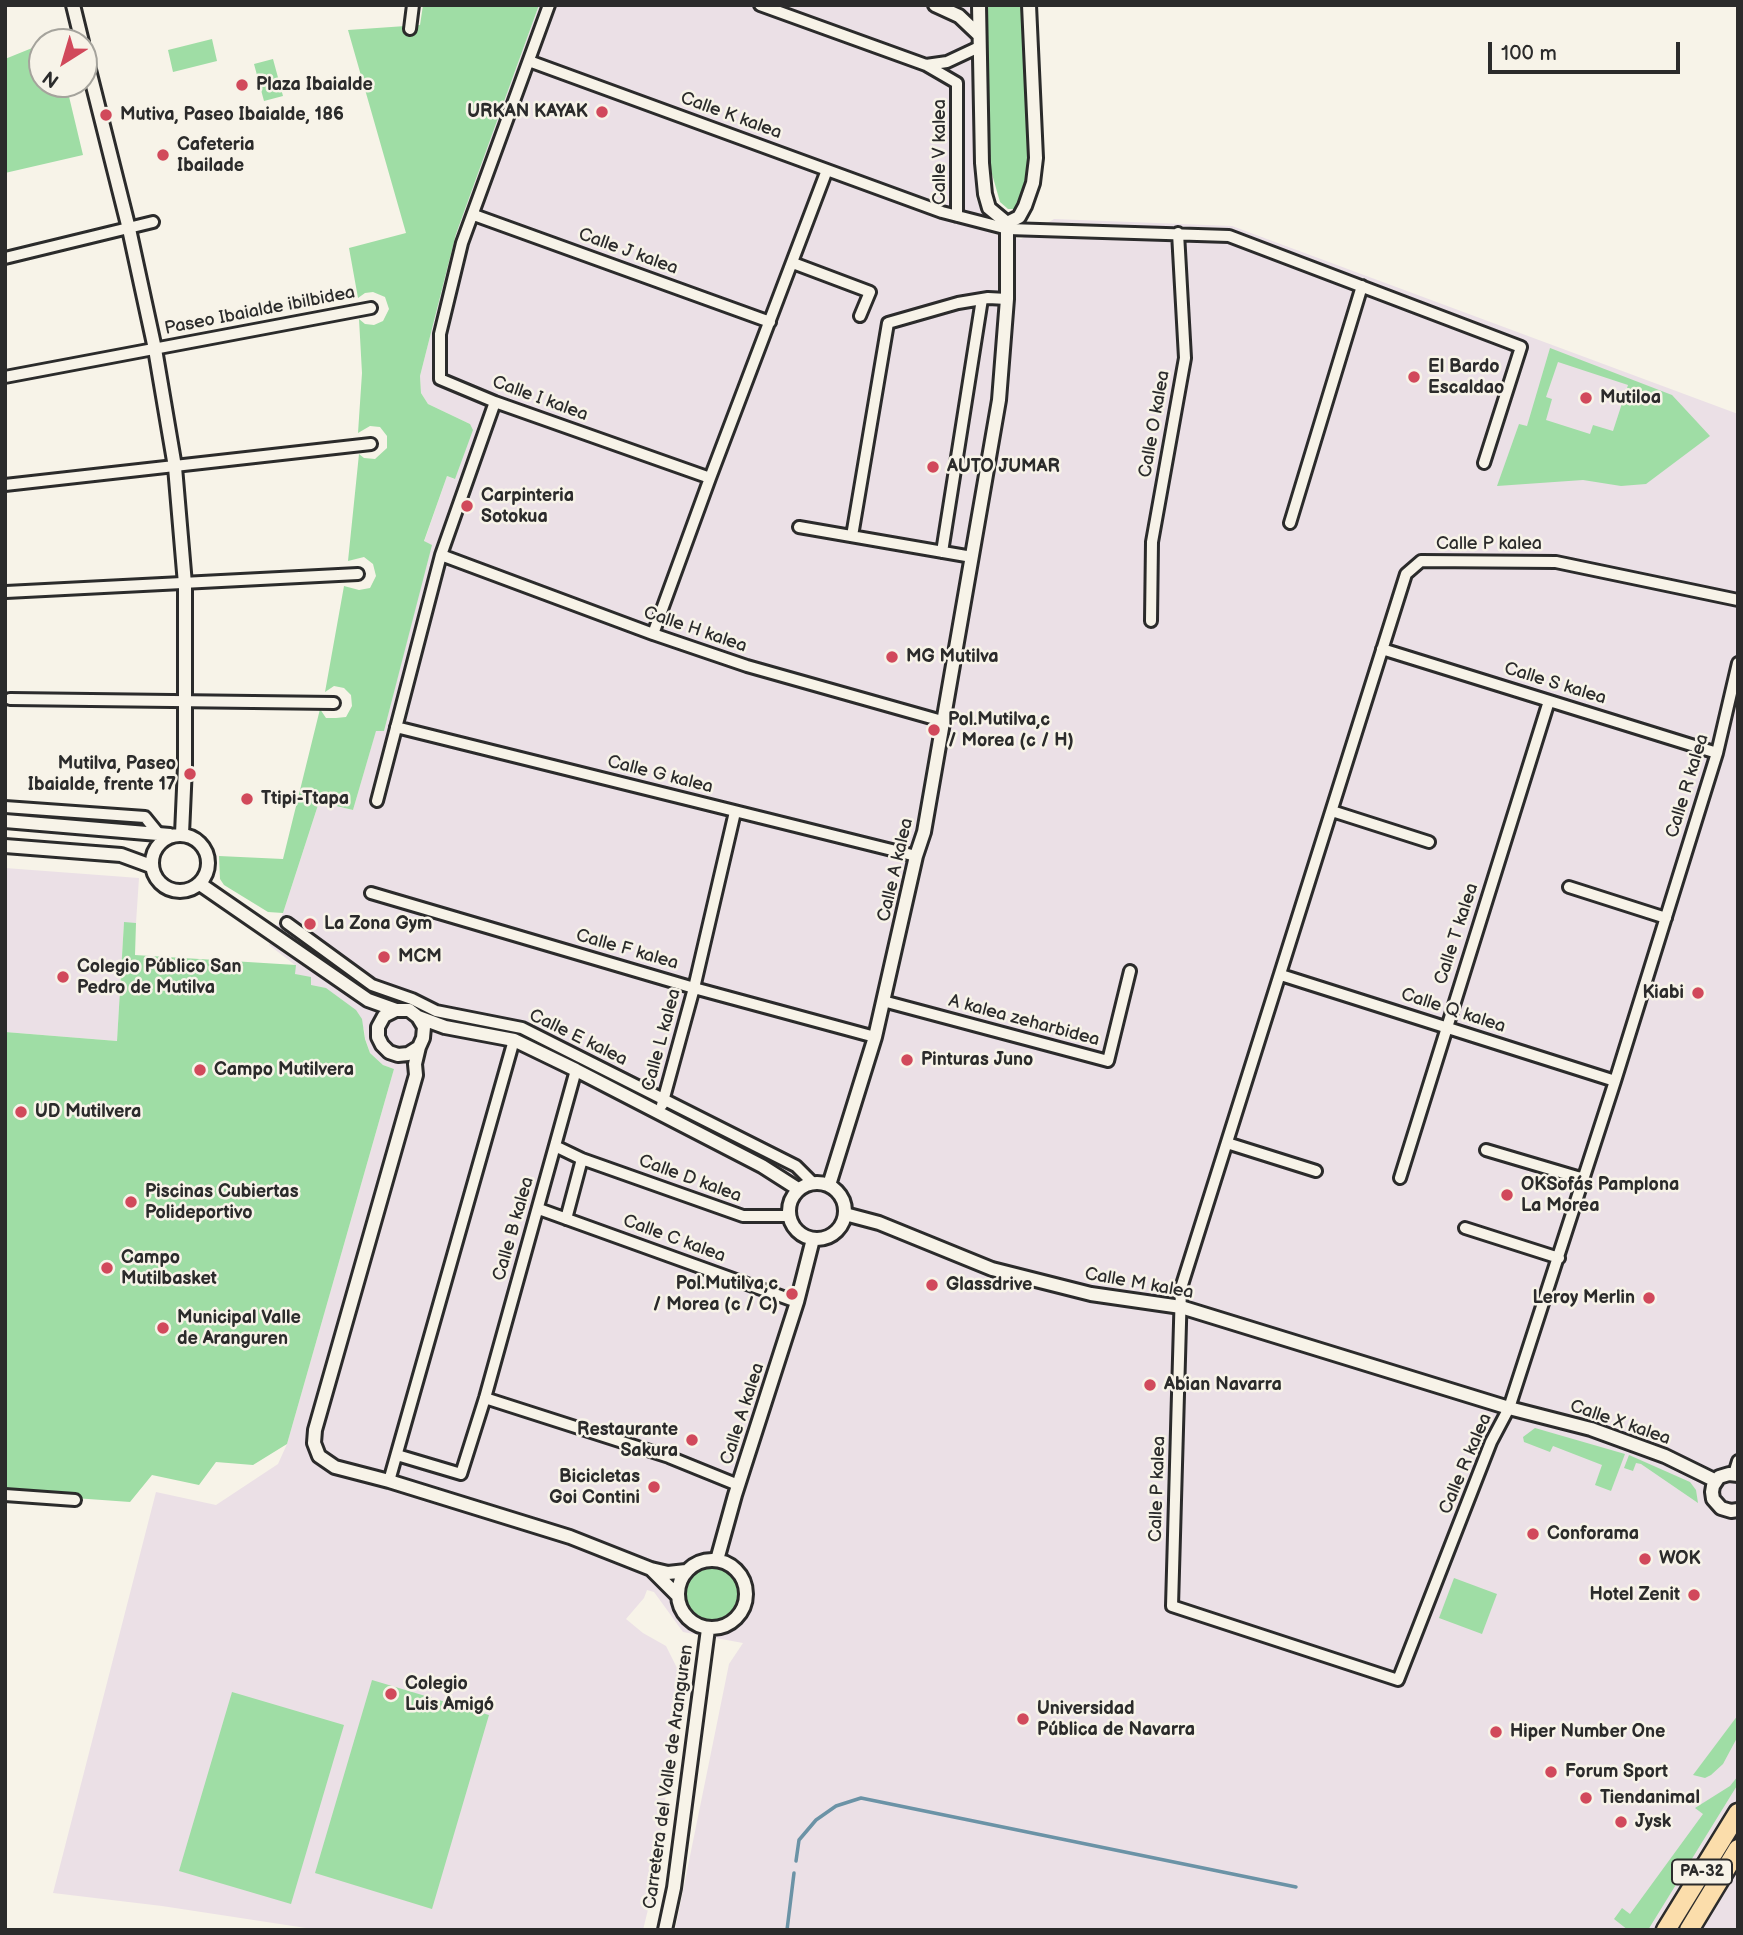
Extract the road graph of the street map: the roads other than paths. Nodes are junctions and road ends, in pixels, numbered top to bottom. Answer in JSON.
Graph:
{"nodes":[{"id":1,"x":72,"y":5,"type":"edge"},
{"id":2,"x":413,"y":5,"type":"edge"},
{"id":3,"x":549,"y":5,"type":"edge"},
{"id":4,"x":760,"y":5,"type":"edge"},
{"id":5,"x":935,"y":5,"type":"edge"},
{"id":6,"x":979,"y":5,"type":"edge"},
{"id":7,"x":1029,"y":5,"type":"edge"},
{"id":8,"x":78,"y":28,"type":"edge"},
{"id":9,"x":410,"y":29,"type":"dead end"},
{"id":10,"x":979,"y":41,"type":"junction"},
{"id":11,"x":529,"y":61,"type":"junction"},
{"id":12,"x":926,"y":65,"type":"junction"},
{"id":13,"x":96,"y":98,"type":"edge"},
{"id":14,"x":827,"y":170,"type":"junction"},
{"id":15,"x":474,"y":215,"type":"junction"},
{"id":16,"x":957,"y":216,"type":"junction"},
{"id":17,"x":153,"y":222,"type":"dead end"},
{"id":18,"x":1008,"y":226,"type":"junction"},
{"id":19,"x":129,"y":229,"type":"junction"},
{"id":20,"x":1178,"y":233,"type":"junction"},
{"id":21,"x":5,"y":258,"type":"edge"},
{"id":22,"x":793,"y":263,"type":"junction"},
{"id":23,"x":1363,"y":286,"type":"junction"},
{"id":24,"x":982,"y":299,"type":"junction"},
{"id":25,"x":1007,"y":299,"type":"junction"},
{"id":26,"x":371,"y":309,"type":"dead end"},
{"id":27,"x":860,"y":316,"type":"dead end"},
{"id":28,"x":770,"y":322,"type":"junction"},
{"id":29,"x":155,"y":349,"type":"junction"},
{"id":30,"x":5,"y":377,"type":"edge"},
{"id":31,"x":495,"y":402,"type":"junction"},
{"id":32,"x":371,"y":444,"type":"dead end"},
{"id":33,"x":1484,"y":463,"type":"dead end"},
{"id":34,"x":175,"y":467,"type":"junction"},
{"id":35,"x":710,"y":478,"type":"junction"},
{"id":36,"x":5,"y":485,"type":"edge"},
{"id":37,"x":1290,"y":523,"type":"dead end"},
{"id":38,"x":799,"y":527,"type":"dead end"},
{"id":39,"x":852,"y":536,"type":"junction"},
{"id":40,"x":942,"y":552,"type":"junction"},
{"id":41,"x":441,"y":555,"type":"junction"},
{"id":42,"x":972,"y":557,"type":"junction"},
{"id":43,"x":358,"y":574,"type":"dead end"},
{"id":44,"x":185,"y":584,"type":"junction"},
{"id":45,"x":6,"y":592,"type":"edge"},
{"id":46,"x":1738,"y":600,"type":"edge"},
{"id":47,"x":1151,"y":621,"type":"dead end"},
{"id":48,"x":653,"y":634,"type":"junction"},
{"id":49,"x":1382,"y":649,"type":"junction"},
{"id":50,"x":1738,"y":663,"type":"edge"},
{"id":51,"x":10,"y":699,"type":"dead end"},
{"id":52,"x":186,"y":701,"type":"junction"},
{"id":53,"x":1549,"y":701,"type":"junction"},
{"id":54,"x":334,"y":703,"type":"dead end"},
{"id":55,"x":942,"y":721,"type":"junction"},
{"id":56,"x":396,"y":727,"type":"junction"},
{"id":57,"x":1717,"y":753,"type":"junction"},
{"id":58,"x":377,"y":801,"type":"dead end"},
{"id":59,"x":5,"y":807,"type":"edge"},
{"id":60,"x":1332,"y":811,"type":"junction"},
{"id":61,"x":735,"y":812,"type":"junction"},
{"id":62,"x":5,"y":821,"type":"edge"},
{"id":63,"x":170,"y":834,"type":"junction"},
{"id":64,"x":1429,"y":842,"type":"dead end"},
{"id":65,"x":5,"y":846,"type":"edge"},
{"id":66,"x":916,"y":856,"type":"junction"},
{"id":67,"x":151,"y":866,"type":"junction"},
{"id":68,"x":200,"y":884,"type":"junction"},
{"id":69,"x":1569,"y":887,"type":"dead end"},
{"id":70,"x":371,"y":893,"type":"dead end"},
{"id":71,"x":1666,"y":918,"type":"junction"},
{"id":72,"x":287,"y":923,"type":"dead end"},
{"id":73,"x":1130,"y":971,"type":"dead end"},
{"id":74,"x":1281,"y":975,"type":"junction"},
{"id":75,"x":694,"y":988,"type":"junction"},
{"id":76,"x":368,"y":1000,"type":"junction"},
{"id":77,"x":883,"y":1001,"type":"junction"},
{"id":78,"x":396,"y":1010,"type":"junction"},
{"id":79,"x":418,"y":1017,"type":"junction"},
{"id":80,"x":380,"y":1024,"type":"junction"},
{"id":81,"x":445,"y":1027,"type":"junction"},
{"id":82,"x":1446,"y":1027,"type":"junction"},
{"id":83,"x":875,"y":1037,"type":"junction"},
{"id":84,"x":514,"y":1040,"type":"junction"},
{"id":85,"x":421,"y":1043,"type":"junction"},
{"id":86,"x":398,"y":1055,"type":"junction"},
{"id":87,"x":576,"y":1070,"type":"junction"},
{"id":88,"x":1615,"y":1081,"type":"junction"},
{"id":89,"x":410,"y":1096,"type":"junction"},
{"id":90,"x":661,"y":1107,"type":"junction"},
{"id":91,"x":1227,"y":1143,"type":"junction"},
{"id":92,"x":555,"y":1146,"type":"junction"},
{"id":93,"x":1486,"y":1150,"type":"dead end"},
{"id":94,"x":582,"y":1159,"type":"junction"},
{"id":95,"x":1317,"y":1171,"type":"dead end"},
{"id":96,"x":1400,"y":1178,"type":"dead end"},
{"id":97,"x":1584,"y":1179,"type":"junction"},
{"id":98,"x":813,"y":1183,"type":"junction"},
{"id":99,"x":829,"y":1185,"type":"junction"},
{"id":100,"x":798,"y":1189,"type":"junction"},
{"id":101,"x":539,"y":1209,"type":"junction"},
{"id":102,"x":845,"y":1213,"type":"junction"},
{"id":103,"x":788,"y":1216,"type":"junction"},
{"id":104,"x":566,"y":1219,"type":"junction"},
{"id":105,"x":1465,"y":1228,"type":"dead end"},
{"id":106,"x":813,"y":1239,"type":"junction"},
{"id":107,"x":1559,"y":1258,"type":"junction"},
{"id":108,"x":797,"y":1302,"type":"junction"},
{"id":109,"x":1181,"y":1307,"type":"junction"},
{"id":110,"x":485,"y":1398,"type":"junction"},
{"id":111,"x":1509,"y":1408,"type":"junction"},
{"id":112,"x":397,"y":1455,"type":"junction"},
{"id":113,"x":1738,"y":1461,"type":"edge"},
{"id":114,"x":1736,"y":1475,"type":"edge"},
{"id":115,"x":390,"y":1481,"type":"junction"},
{"id":116,"x":1716,"y":1481,"type":"junction"},
{"id":117,"x":738,"y":1485,"type":"junction"},
{"id":118,"x":5,"y":1495,"type":"edge"},
{"id":119,"x":75,"y":1500,"type":"dead end"},
{"id":120,"x":1738,"y":1510,"type":"edge"},
{"id":121,"x":717,"y":1560,"type":"junction"},
{"id":122,"x":651,"y":1569,"type":"junction"},
{"id":123,"x":686,"y":1571,"type":"junction"},
{"id":124,"x":677,"y":1595,"type":"junction"},
{"id":125,"x":708,"y":1629,"type":"junction"},
{"id":126,"x":1398,"y":1680,"type":"joint"},
{"id":127,"x":1738,"y":1813,"type":"edge"},
{"id":128,"x":1738,"y":1849,"type":"edge"},
{"id":129,"x":665,"y":1930,"type":"edge"},
{"id":130,"x":1666,"y":1930,"type":"edge"},
{"id":131,"x":1689,"y":1930,"type":"edge"}],
"edges":[{"from":1,"to":8,"type":"street"},
{"from":2,"to":9,"type":"street"},
{"from":3,"to":11,"type":"street"},
{"from":4,"to":12,"type":"street","name":"Calle V kalea"},
{"from":5,"to":10,"type":"street"},
{"from":6,"to":10,"type":"street"},
{"from":7,"to":18,"type":"street"},
{"from":10,"to":12,"type":"street"},
{"from":10,"to":18,"type":"street"},
{"from":11,"to":14,"type":"street","name":"Calle K kalea"},
{"from":11,"to":15,"type":"street"},
{"from":12,"to":16,"type":"street","name":"Calle V kalea"},
{"from":13,"to":19,"type":"street","name":"Paseo Ibaialde ibilbidea"},
{"from":14,"to":16,"type":"street","name":"Calle K kalea"},
{"from":14,"to":22,"type":"street"},
{"from":15,"to":28,"type":"street","name":"Calle J kalea"},
{"from":15,"to":31,"type":"street","name":"Calle I kalea"},
{"from":16,"to":18,"type":"street","name":"Calle K kalea"},
{"from":17,"to":19,"type":"street"},
{"from":18,"to":20,"type":"street"},
{"from":18,"to":25,"type":"street","name":"Calle A kalea"},
{"from":19,"to":21,"type":"street"},
{"from":19,"to":29,"type":"street","name":"Paseo Ibaialde ibilbidea"},
{"from":20,"to":23,"type":"street"},
{"from":20,"to":47,"type":"street","name":"Calle O kalea"},
{"from":22,"to":27,"type":"street"},
{"from":22,"to":28,"type":"street"},
{"from":23,"to":33,"type":"street"},
{"from":23,"to":37,"type":"street"},
{"from":24,"to":25,"type":"street"},
{"from":24,"to":39,"type":"street"},
{"from":24,"to":40,"type":"street"},
{"from":25,"to":42,"type":"street","name":"Calle A kalea"},
{"from":26,"to":29,"type":"street","name":"Paseo Ibaialde ibilbidea"},
{"from":28,"to":35,"type":"street"},
{"from":29,"to":30,"type":"street","name":"Paseo Ibaialde ibilbidea"},
{"from":29,"to":34,"type":"street","name":"Paseo Ibaialde ibilbidea"},
{"from":31,"to":35,"type":"street","name":"Calle I kalea"},
{"from":31,"to":41,"type":"street"},
{"from":32,"to":34,"type":"street"},
{"from":34,"to":36,"type":"street"},
{"from":34,"to":44,"type":"street","name":"Paseo Ibaialde ibilbidea"},
{"from":35,"to":48,"type":"street"},
{"from":38,"to":39,"type":"street"},
{"from":39,"to":40,"type":"street"},
{"from":40,"to":42,"type":"street"},
{"from":41,"to":48,"type":"street","name":"Calle H kalea"},
{"from":41,"to":56,"type":"street"},
{"from":42,"to":55,"type":"street","name":"Calle A kalea"},
{"from":43,"to":44,"type":"street"},
{"from":44,"to":45,"type":"street"},
{"from":44,"to":52,"type":"street","name":"Paseo Ibaialde ibilbidea"},
{"from":46,"to":49,"type":"street","name":"Calle P kalea"},
{"from":48,"to":55,"type":"street","name":"Calle H kalea"},
{"from":49,"to":53,"type":"street","name":"Calle S kalea"},
{"from":49,"to":60,"type":"street","name":"Calle P kalea"},
{"from":50,"to":57,"type":"street","name":"Calle R kalea"},
{"from":51,"to":52,"type":"street"},
{"from":52,"to":54,"type":"street"},
{"from":52,"to":63,"type":"street","name":"Paseo Ibaialde ibilbidea"},
{"from":53,"to":57,"type":"street","name":"Calle S kalea"},
{"from":53,"to":82,"type":"street","name":"Calle T kalea"},
{"from":55,"to":66,"type":"street","name":"Calle A kalea"},
{"from":56,"to":58,"type":"street"},
{"from":56,"to":61,"type":"street","name":"Calle G kalea"},
{"from":57,"to":71,"type":"street","name":"Calle R kalea"},
{"from":59,"to":63,"type":"street"},
{"from":60,"to":64,"type":"street"},
{"from":60,"to":74,"type":"street","name":"Calle P kalea"},
{"from":61,"to":66,"type":"street","name":"Calle G kalea"},
{"from":61,"to":75,"type":"street","name":"Calle L kalea"},
{"from":62,"to":63,"type":"street"},
{"from":63,"to":67,"type":"street"},
{"from":63,"to":68,"type":"street"},
{"from":65,"to":67,"type":"street"},
{"from":66,"to":77,"type":"street","name":"Calle A kalea"},
{"from":67,"to":68,"type":"street"},
{"from":68,"to":76,"type":"street"},
{"from":69,"to":71,"type":"street"},
{"from":70,"to":75,"type":"street","name":"Calle F kalea"},
{"from":71,"to":88,"type":"street","name":"Calle R kalea"},
{"from":72,"to":90,"type":"street","name":"Calle E kalea"},
{"from":73,"to":77,"type":"street","name":"A kalea zeharbidea"},
{"from":74,"to":82,"type":"street","name":"Calle Q kalea"},
{"from":74,"to":91,"type":"street","name":"Calle P kalea"},
{"from":75,"to":83,"type":"street","name":"Calle F kalea"},
{"from":75,"to":90,"type":"street","name":"Calle L kalea"},
{"from":76,"to":78,"type":"street"},
{"from":76,"to":80,"type":"street"},
{"from":77,"to":83,"type":"street","name":"Calle A kalea"},
{"from":78,"to":79,"type":"street"},
{"from":78,"to":80,"type":"street"},
{"from":79,"to":81,"type":"street"},
{"from":79,"to":85,"type":"street"},
{"from":80,"to":86,"type":"street"},
{"from":81,"to":84,"type":"street"},
{"from":81,"to":85,"type":"street"},
{"from":82,"to":88,"type":"street","name":"Calle Q kalea"},
{"from":82,"to":96,"type":"street","name":"Calle T kalea"},
{"from":83,"to":99,"type":"street","name":"Calle A kalea"},
{"from":84,"to":87,"type":"street"},
{"from":84,"to":112,"type":"street","name":"Calle E kalea"},
{"from":85,"to":86,"type":"street"},
{"from":85,"to":89,"type":"street"},
{"from":86,"to":89,"type":"street"},
{"from":87,"to":90,"type":"street"},
{"from":87,"to":92,"type":"street","name":"Calle B kalea"},
{"from":88,"to":97,"type":"street","name":"Calle R kalea"},
{"from":89,"to":115,"type":"street"},
{"from":90,"to":98,"type":"street","name":"Calle E kalea"},
{"from":90,"to":100,"type":"street"},
{"from":91,"to":95,"type":"street"},
{"from":91,"to":109,"type":"street","name":"Calle P kalea"},
{"from":92,"to":94,"type":"street","name":"Calle D kalea"},
{"from":92,"to":101,"type":"street","name":"Calle B kalea"},
{"from":93,"to":97,"type":"street"},
{"from":94,"to":103,"type":"street","name":"Calle D kalea"},
{"from":94,"to":104,"type":"street"},
{"from":97,"to":107,"type":"street","name":"Calle R kalea"},
{"from":98,"to":99,"type":"street"},
{"from":98,"to":100,"type":"street"},
{"from":99,"to":102,"type":"street"},
{"from":100,"to":103,"type":"street"},
{"from":101,"to":104,"type":"street","name":"Calle C kalea"},
{"from":101,"to":110,"type":"street","name":"Calle B kalea"},
{"from":102,"to":106,"type":"street"},
{"from":102,"to":109,"type":"street","name":"Calle M kalea"},
{"from":103,"to":106,"type":"street"},
{"from":104,"to":108,"type":"street","name":"Calle C kalea"},
{"from":105,"to":107,"type":"street"},
{"from":106,"to":108,"type":"street","name":"Calle A kalea"},
{"from":107,"to":111,"type":"street","name":"Calle R kalea"},
{"from":108,"to":117,"type":"street","name":"Calle A kalea"},
{"from":109,"to":111,"type":"street","name":"Calle M kalea"},
{"from":109,"to":126,"type":"street","name":"Calle P kalea"},
{"from":110,"to":112,"type":"street","name":"Calle B kalea"},
{"from":110,"to":117,"type":"street"},
{"from":111,"to":116,"type":"street","name":"Calle X kalea"},
{"from":111,"to":126,"type":"street","name":"Calle R kalea"},
{"from":112,"to":115,"type":"street","name":"Calle E kalea"},
{"from":113,"to":114,"type":"street"},
{"from":114,"to":116,"type":"street"},
{"from":115,"to":122,"type":"street"},
{"from":116,"to":120,"type":"street"},
{"from":117,"to":121,"type":"street","name":"Calle A kalea"},
{"from":118,"to":119,"type":"street"},
{"from":121,"to":123,"type":"street"},
{"from":121,"to":125,"type":"street"},
{"from":122,"to":123,"type":"street"},
{"from":122,"to":124,"type":"street"},
{"from":123,"to":124,"type":"street"},
{"from":124,"to":125,"type":"street"},
{"from":125,"to":129,"type":"street","name":"Carretera del Valle de Aranguren"},
{"from":127,"to":130,"type":"highway","number":"PA-32"},
{"from":128,"to":131,"type":"highway","name":"PA-32","number":"PA-32"}]}
